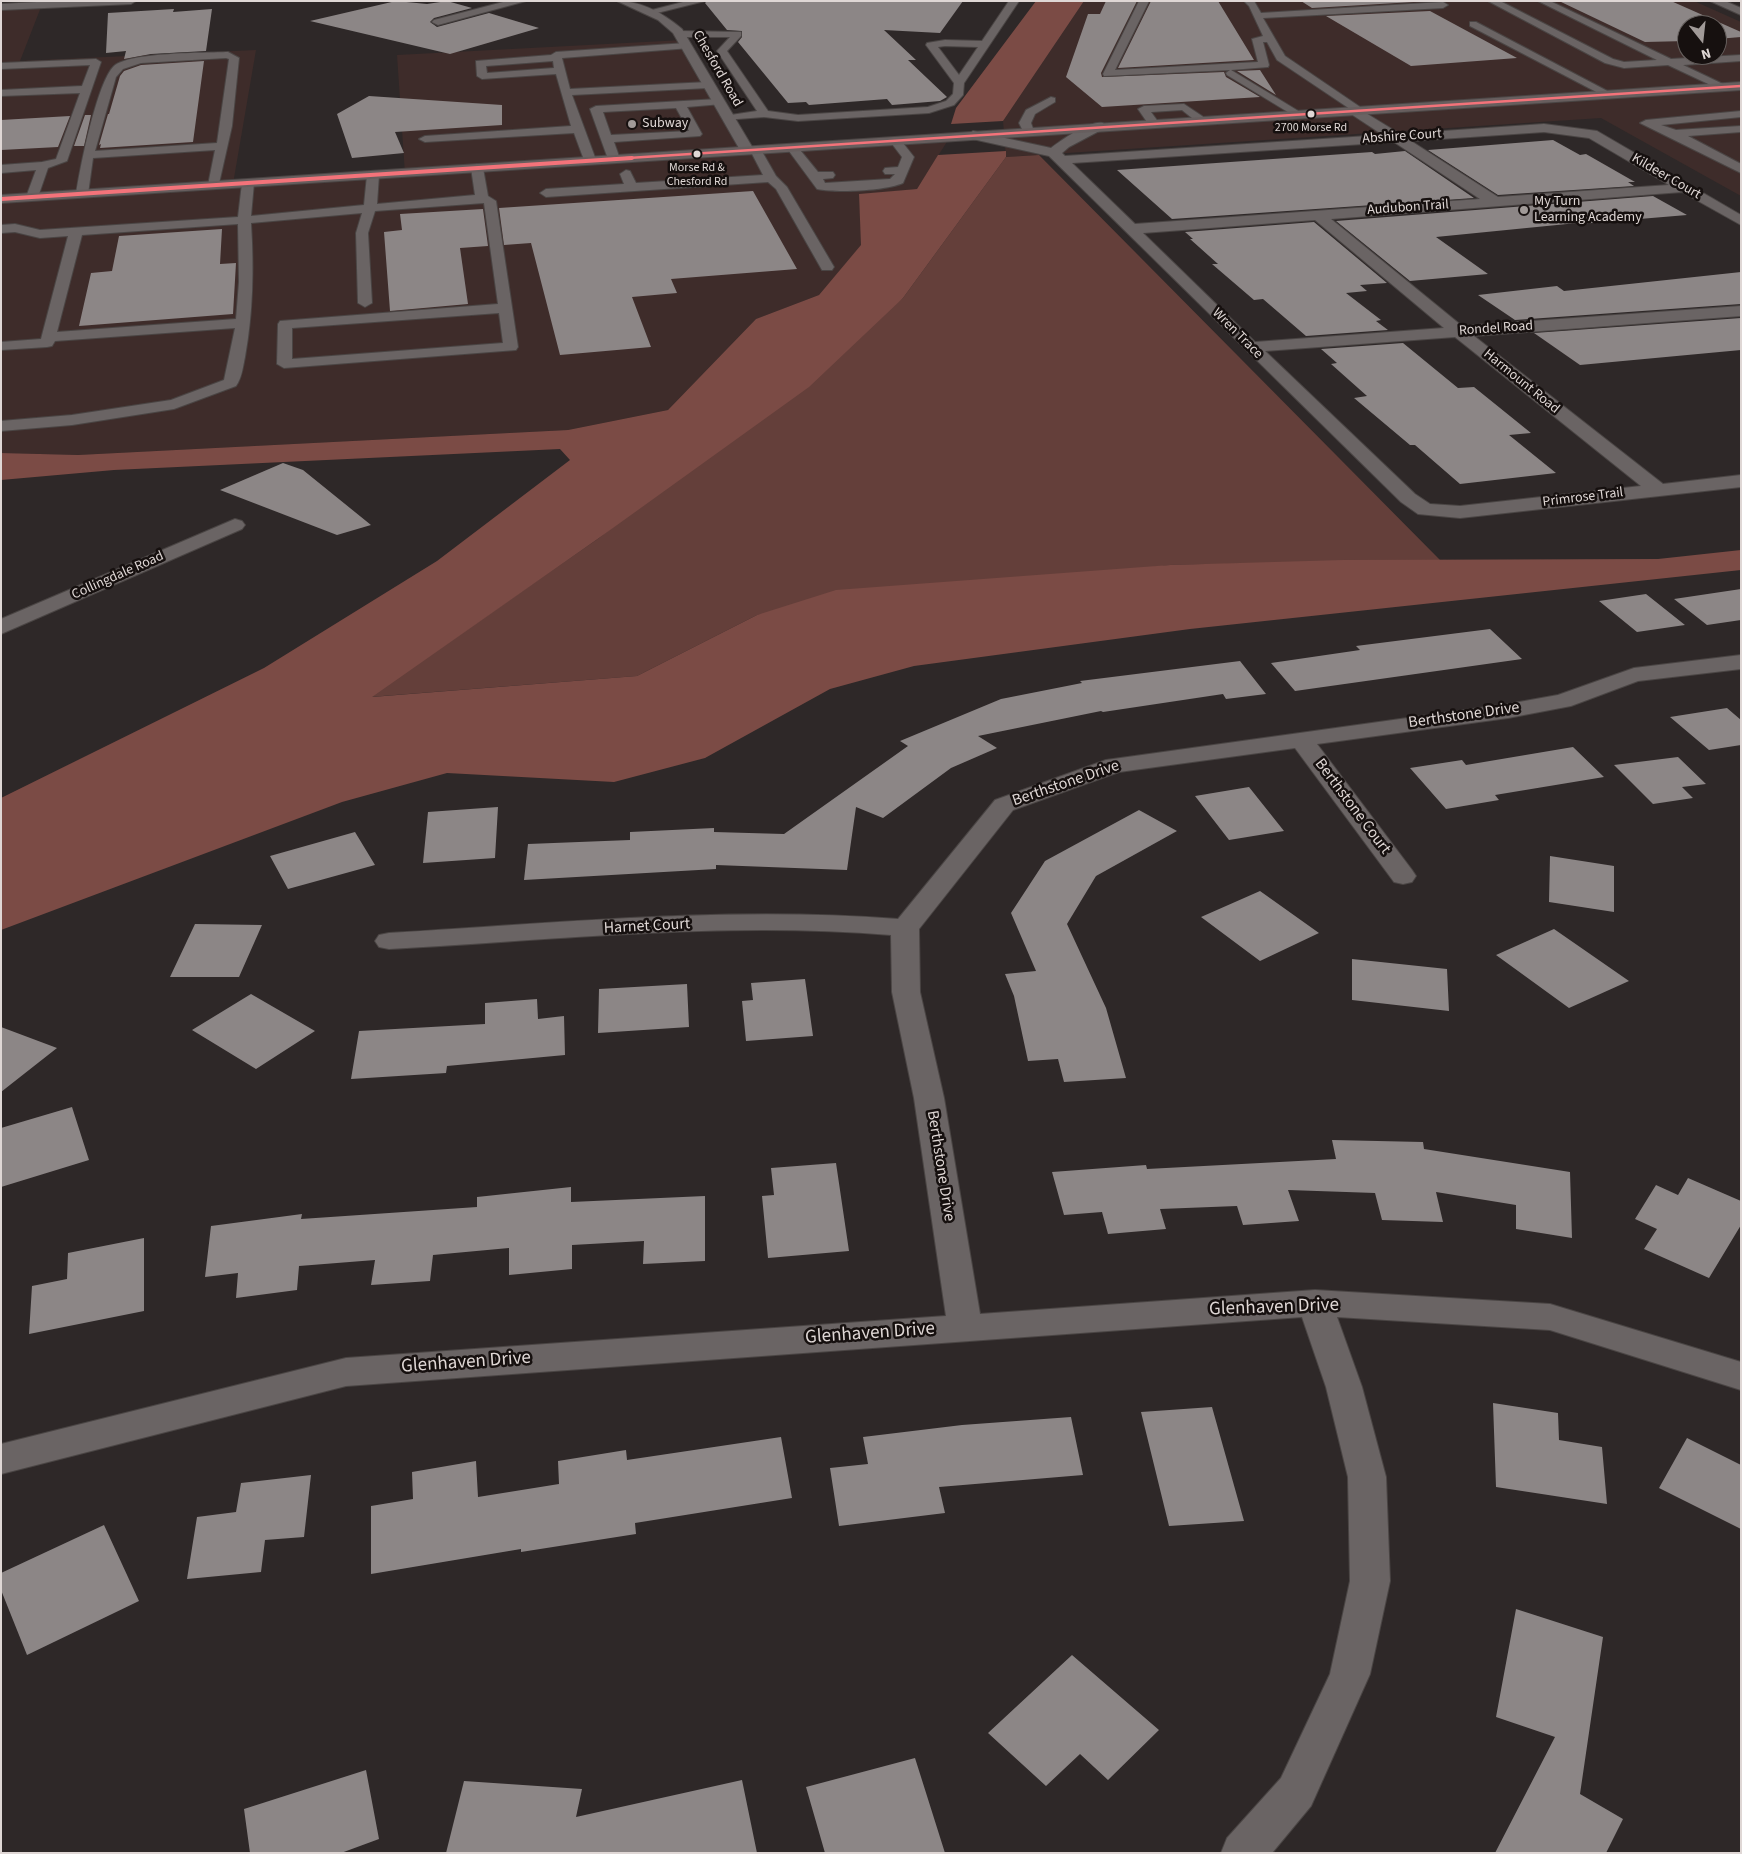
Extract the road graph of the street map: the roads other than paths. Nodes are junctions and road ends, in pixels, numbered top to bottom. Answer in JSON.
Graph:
{"nodes":[{"id":1,"x":131,"y":1,"type":"edge"},
{"id":2,"x":521,"y":1,"type":"edge"},
{"id":3,"x":622,"y":1,"type":"edge"},
{"id":4,"x":701,"y":1,"type":"edge"},
{"id":5,"x":1014,"y":1,"type":"edge"},
{"id":6,"x":1144,"y":1,"type":"edge"},
{"id":7,"x":1248,"y":1,"type":"edge"},
{"id":8,"x":1492,"y":1,"type":"edge"},
{"id":9,"x":1542,"y":1,"type":"edge"},
{"id":10,"x":1715,"y":1,"type":"edge"},
{"id":11,"x":1443,"y":5,"type":"dead end"},
{"id":12,"x":1,"y":8,"type":"edge"},
{"id":13,"x":649,"y":12,"type":"junction"},
{"id":14,"x":1741,"y":12,"type":"edge"},
{"id":15,"x":1257,"y":16,"type":"junction"},
{"id":16,"x":438,"y":22,"type":"dead end"},
{"id":17,"x":1473,"y":24,"type":"dead end"},
{"id":18,"x":680,"y":34,"type":"junction"},
{"id":19,"x":1270,"y":39,"type":"junction"},
{"id":20,"x":985,"y":44,"type":"junction"},
{"id":21,"x":686,"y":46,"type":"junction"},
{"id":22,"x":1658,"y":47,"type":"dead end"},
{"id":23,"x":1639,"y":48,"type":"junction"},
{"id":24,"x":555,"y":58,"type":"junction"},
{"id":25,"x":1741,"y":58,"type":"edge"},
{"id":26,"x":1669,"y":62,"type":"junction"},
{"id":27,"x":1,"y":66,"type":"edge"},
{"id":28,"x":559,"y":71,"type":"junction"},
{"id":29,"x":1231,"y":73,"type":"dead end"},
{"id":30,"x":959,"y":82,"type":"junction"},
{"id":31,"x":708,"y":85,"type":"junction"},
{"id":32,"x":1741,"y":86,"type":"edge"},
{"id":33,"x":1721,"y":88,"type":"junction"},
{"id":34,"x":87,"y":89,"type":"junction"},
{"id":35,"x":1694,"y":89,"type":"junction"},
{"id":36,"x":566,"y":92,"type":"junction"},
{"id":37,"x":1,"y":93,"type":"edge"},
{"id":38,"x":1610,"y":95,"type":"junction"},
{"id":39,"x":1165,"y":97,"type":"dead end"},
{"id":40,"x":1712,"y":97,"type":"dead end"},
{"id":41,"x":1051,"y":100,"type":"dead end"},
{"id":42,"x":718,"y":102,"type":"junction"},
{"id":43,"x":680,"y":104,"type":"junction"},
{"id":44,"x":1176,"y":106,"type":"junction"},
{"id":45,"x":1729,"y":106,"type":"dead end"},
{"id":46,"x":1358,"y":111,"type":"junction"},
{"id":47,"x":1741,"y":112,"type":"edge"},
{"id":48,"x":764,"y":114,"type":"junction"},
{"id":49,"x":1296,"y":114,"type":"junction"},
{"id":50,"x":1201,"y":120,"type":"junction"},
{"id":51,"x":726,"y":121,"type":"junction"},
{"id":52,"x":1153,"y":123,"type":"junction"},
{"id":53,"x":1098,"y":126,"type":"junction"},
{"id":54,"x":578,"y":129,"type":"junction"},
{"id":55,"x":1741,"y":129,"type":"edge"},
{"id":56,"x":1028,"y":131,"type":"junction"},
{"id":57,"x":1592,"y":134,"type":"joint"},
{"id":58,"x":1674,"y":134,"type":"junction"},
{"id":59,"x":973,"y":135,"type":"junction"},
{"id":60,"x":1396,"y":137,"type":"junction"},
{"id":61,"x":425,"y":139,"type":"dead end"},
{"id":62,"x":607,"y":140,"type":"junction"},
{"id":63,"x":895,"y":140,"type":"junction"},
{"id":64,"x":222,"y":146,"type":"junction"},
{"id":65,"x":792,"y":147,"type":"junction"},
{"id":66,"x":751,"y":150,"type":"junction"},
{"id":67,"x":88,"y":155,"type":"junction"},
{"id":68,"x":1058,"y":156,"type":"junction"},
{"id":69,"x":616,"y":158,"type":"junction"},
{"id":70,"x":590,"y":160,"type":"junction"},
{"id":71,"x":43,"y":166,"type":"junction"},
{"id":72,"x":477,"y":168,"type":"junction"},
{"id":73,"x":1,"y":169,"type":"edge"},
{"id":74,"x":1741,"y":169,"type":"edge"},
{"id":75,"x":902,"y":170,"type":"junction"},
{"id":76,"x":877,"y":172,"type":"dead end"},
{"id":77,"x":846,"y":174,"type":"dead end"},
{"id":78,"x":373,"y":175,"type":"junction"},
{"id":79,"x":815,"y":176,"type":"junction"},
{"id":80,"x":771,"y":178,"type":"junction"},
{"id":81,"x":248,"y":183,"type":"junction"},
{"id":82,"x":214,"y":185,"type":"junction"},
{"id":83,"x":632,"y":187,"type":"junction"},
{"id":84,"x":1684,"y":188,"type":"junction"},
{"id":85,"x":546,"y":193,"type":"dead end"},
{"id":86,"x":82,"y":194,"type":"junction"},
{"id":87,"x":32,"y":197,"type":"junction"},
{"id":88,"x":482,"y":198,"type":"junction"},
{"id":89,"x":1,"y":199,"type":"edge"},
{"id":90,"x":1495,"y":202,"type":"junction"},
{"id":91,"x":370,"y":208,"type":"junction"},
{"id":92,"x":1318,"y":215,"type":"junction"},
{"id":93,"x":244,"y":220,"type":"junction"},
{"id":94,"x":1741,"y":221,"type":"edge"},
{"id":95,"x":1,"y":229,"type":"edge"},
{"id":96,"x":1132,"y":229,"type":"junction"},
{"id":97,"x":76,"y":232,"type":"junction"},
{"id":98,"x":827,"y":267,"type":"dead end"},
{"id":99,"x":365,"y":303,"type":"dead end"},
{"id":100,"x":505,"y":308,"type":"junction"},
{"id":101,"x":1741,"y":312,"type":"edge"},
{"id":102,"x":244,"y":323,"type":"junction"},
{"id":103,"x":1459,"y":332,"type":"junction"},
{"id":104,"x":49,"y":338,"type":"junction"},
{"id":105,"x":1,"y":346,"type":"edge"},
{"id":106,"x":1250,"y":347,"type":"junction"},
{"id":107,"x":1,"y":426,"type":"edge"},
{"id":108,"x":1741,"y":481,"type":"edge"},
{"id":109,"x":1657,"y":489,"type":"junction"},
{"id":110,"x":1425,"y":510,"type":"joint"},
{"id":111,"x":236,"y":525,"type":"dead end"},
{"id":112,"x":3,"y":625,"type":"edge"},
{"id":113,"x":1741,"y":662,"type":"edge"},
{"id":114,"x":1301,"y":738,"type":"junction"},
{"id":115,"x":1403,"y":876,"type":"dead end"},
{"id":116,"x":905,"y":928,"type":"junction"},
{"id":117,"x":389,"y":941,"type":"dead end"},
{"id":118,"x":1315,"y":1303,"type":"junction"},
{"id":119,"x":965,"y":1328,"type":"junction"},
{"id":120,"x":1741,"y":1376,"type":"edge"},
{"id":121,"x":1,"y":1460,"type":"edge"},
{"id":122,"x":1243,"y":1853,"type":"edge"}],
"edges":[{"from":1,"to":12,"type":"street"},
{"from":2,"to":16,"type":"street"},
{"from":3,"to":13,"type":"street","name":"Chesford Road"},
{"from":4,"to":13,"type":"lane"},
{"from":5,"to":20,"type":"lane"},
{"from":6,"to":19,"type":"lane"},
{"from":7,"to":15,"type":"lane"},
{"from":8,"to":26,"type":"lane"},
{"from":9,"to":23,"type":"lane"},
{"from":10,"to":14,"type":"street"},
{"from":11,"to":15,"type":"lane"},
{"from":13,"to":18,"type":"street","name":"Chesford Road"},
{"from":15,"to":19,"type":"lane"},
{"from":17,"to":38,"type":"lane"},
{"from":18,"to":21,"type":"street","name":"Chesford Road"},
{"from":18,"to":48,"type":"lane"},
{"from":19,"to":46,"type":"lane"},
{"from":20,"to":30,"type":"lane"},
{"from":20,"to":30,"type":"lane"},
{"from":21,"to":24,"type":"lane"},
{"from":21,"to":31,"type":"street","name":"Chesford Road"},
{"from":22,"to":23,"type":"lane"},
{"from":23,"to":26,"type":"lane"},
{"from":24,"to":28,"type":"lane"},
{"from":24,"to":28,"type":"lane"},
{"from":25,"to":26,"type":"lane"},
{"from":26,"to":33,"type":"lane"},
{"from":27,"to":34,"type":"lane"},
{"from":28,"to":36,"type":"lane"},
{"from":29,"to":49,"type":"lane"},
{"from":30,"to":48,"type":"lane"},
{"from":31,"to":36,"type":"lane"},
{"from":31,"to":42,"type":"street","name":"Chesford Road"},
{"from":32,"to":33,"type":"main road"},
{"from":33,"to":35,"type":"main road"},
{"from":34,"to":37,"type":"lane"},
{"from":34,"to":71,"type":"lane"},
{"from":35,"to":38,"type":"main road"},
{"from":35,"to":40,"type":"lane"},
{"from":36,"to":54,"type":"lane"},
{"from":38,"to":46,"type":"main road"},
{"from":39,"to":44,"type":"lane"},
{"from":41,"to":56,"type":"lane"},
{"from":42,"to":43,"type":"lane"},
{"from":42,"to":51,"type":"street","name":"Chesford Road"},
{"from":43,"to":62,"type":"lane"},
{"from":43,"to":62,"type":"lane"},
{"from":44,"to":50,"type":"lane"},
{"from":44,"to":52,"type":"lane"},
{"from":45,"to":47,"type":"lane"},
{"from":46,"to":49,"type":"main road"},
{"from":46,"to":60,"type":"street"},
{"from":47,"to":58,"type":"lane"},
{"from":48,"to":51,"type":"lane"},
{"from":49,"to":50,"type":"main road"},
{"from":50,"to":52,"type":"main road"},
{"from":51,"to":66,"type":"street","name":"Chesford Road"},
{"from":52,"to":53,"type":"main road"},
{"from":53,"to":56,"type":"main road"},
{"from":53,"to":68,"type":"street"},
{"from":54,"to":61,"type":"lane"},
{"from":54,"to":70,"type":"lane"},
{"from":55,"to":58,"type":"lane"},
{"from":56,"to":59,"type":"main road"},
{"from":57,"to":60,"type":"street","name":"Abshire Court"},
{"from":57,"to":84,"type":"street","name":"Kildeer Court"},
{"from":58,"to":74,"type":"lane"},
{"from":59,"to":63,"type":"main road"},
{"from":59,"to":68,"type":"street"},
{"from":60,"to":68,"type":"street","name":"Abshire Court"},
{"from":60,"to":90,"type":"street"},
{"from":62,"to":69,"type":"lane"},
{"from":63,"to":65,"type":"main road"},
{"from":63,"to":75,"type":"lane"},
{"from":64,"to":67,"type":"lane"},
{"from":64,"to":67,"type":"lane"},
{"from":64,"to":82,"type":"lane"},
{"from":65,"to":66,"type":"main road"},
{"from":65,"to":79,"type":"lane"},
{"from":66,"to":69,"type":"main road"},
{"from":66,"to":80,"type":"lane"},
{"from":67,"to":86,"type":"lane"},
{"from":68,"to":96,"type":"street","name":"Wren Trace"},
{"from":69,"to":70,"type":"main road"},
{"from":69,"to":83,"type":"lane"},
{"from":70,"to":72,"type":"main road"},
{"from":71,"to":73,"type":"lane"},
{"from":71,"to":87,"type":"lane"},
{"from":72,"to":78,"type":"main road"},
{"from":72,"to":88,"type":"lane"},
{"from":75,"to":76,"type":"lane"},
{"from":75,"to":79,"type":"lane"},
{"from":77,"to":79,"type":"lane"},
{"from":78,"to":81,"type":"main road"},
{"from":78,"to":91,"type":"lane"},
{"from":80,"to":83,"type":"lane"},
{"from":80,"to":98,"type":"lane"},
{"from":81,"to":82,"type":"main road"},
{"from":81,"to":93,"type":"lane"},
{"from":82,"to":86,"type":"main road"},
{"from":83,"to":85,"type":"lane"},
{"from":84,"to":90,"type":"street","name":"Audubon Trail"},
{"from":84,"to":94,"type":"street","name":"Kildeer Court"},
{"from":86,"to":87,"type":"main road"},
{"from":87,"to":89,"type":"main road"},
{"from":88,"to":91,"type":"lane"},
{"from":88,"to":100,"type":"lane"},
{"from":90,"to":92,"type":"street","name":"Audubon Trail"},
{"from":91,"to":93,"type":"lane"},
{"from":91,"to":99,"type":"lane"},
{"from":92,"to":96,"type":"street","name":"Audubon Trail"},
{"from":92,"to":103,"type":"street","name":"Harmount Road"},
{"from":93,"to":97,"type":"lane"},
{"from":93,"to":102,"type":"lane"},
{"from":95,"to":97,"type":"lane"},
{"from":96,"to":106,"type":"street","name":"Wren Trace"},
{"from":97,"to":104,"type":"lane"},
{"from":100,"to":100,"type":"lane"},
{"from":101,"to":103,"type":"street","name":"Rondel Road"},
{"from":102,"to":104,"type":"lane"},
{"from":102,"to":107,"type":"lane"},
{"from":103,"to":106,"type":"street","name":"Rondel Road"},
{"from":103,"to":109,"type":"street","name":"Harmount Road"},
{"from":104,"to":105,"type":"lane"},
{"from":106,"to":110,"type":"street","name":"Wren Trace"},
{"from":108,"to":109,"type":"street","name":"Primrose Trail"},
{"from":109,"to":110,"type":"street","name":"Primrose Trail"},
{"from":111,"to":112,"type":"street","name":"Collingdale Road"},
{"from":113,"to":114,"type":"street","name":"Berthstone Drive"},
{"from":114,"to":115,"type":"street","name":"Berthstone Court"},
{"from":114,"to":116,"type":"street","name":"Berthstone Drive"},
{"from":116,"to":117,"type":"street","name":"Harnet Court"},
{"from":116,"to":119,"type":"street","name":"Berthstone Drive"},
{"from":118,"to":119,"type":"street","name":"Glenhaven Drive"},
{"from":118,"to":120,"type":"street","name":"Glenhaven Drive"},
{"from":118,"to":122,"type":"street"},
{"from":119,"to":121,"type":"street","name":"Glenhaven Drive"}]}
